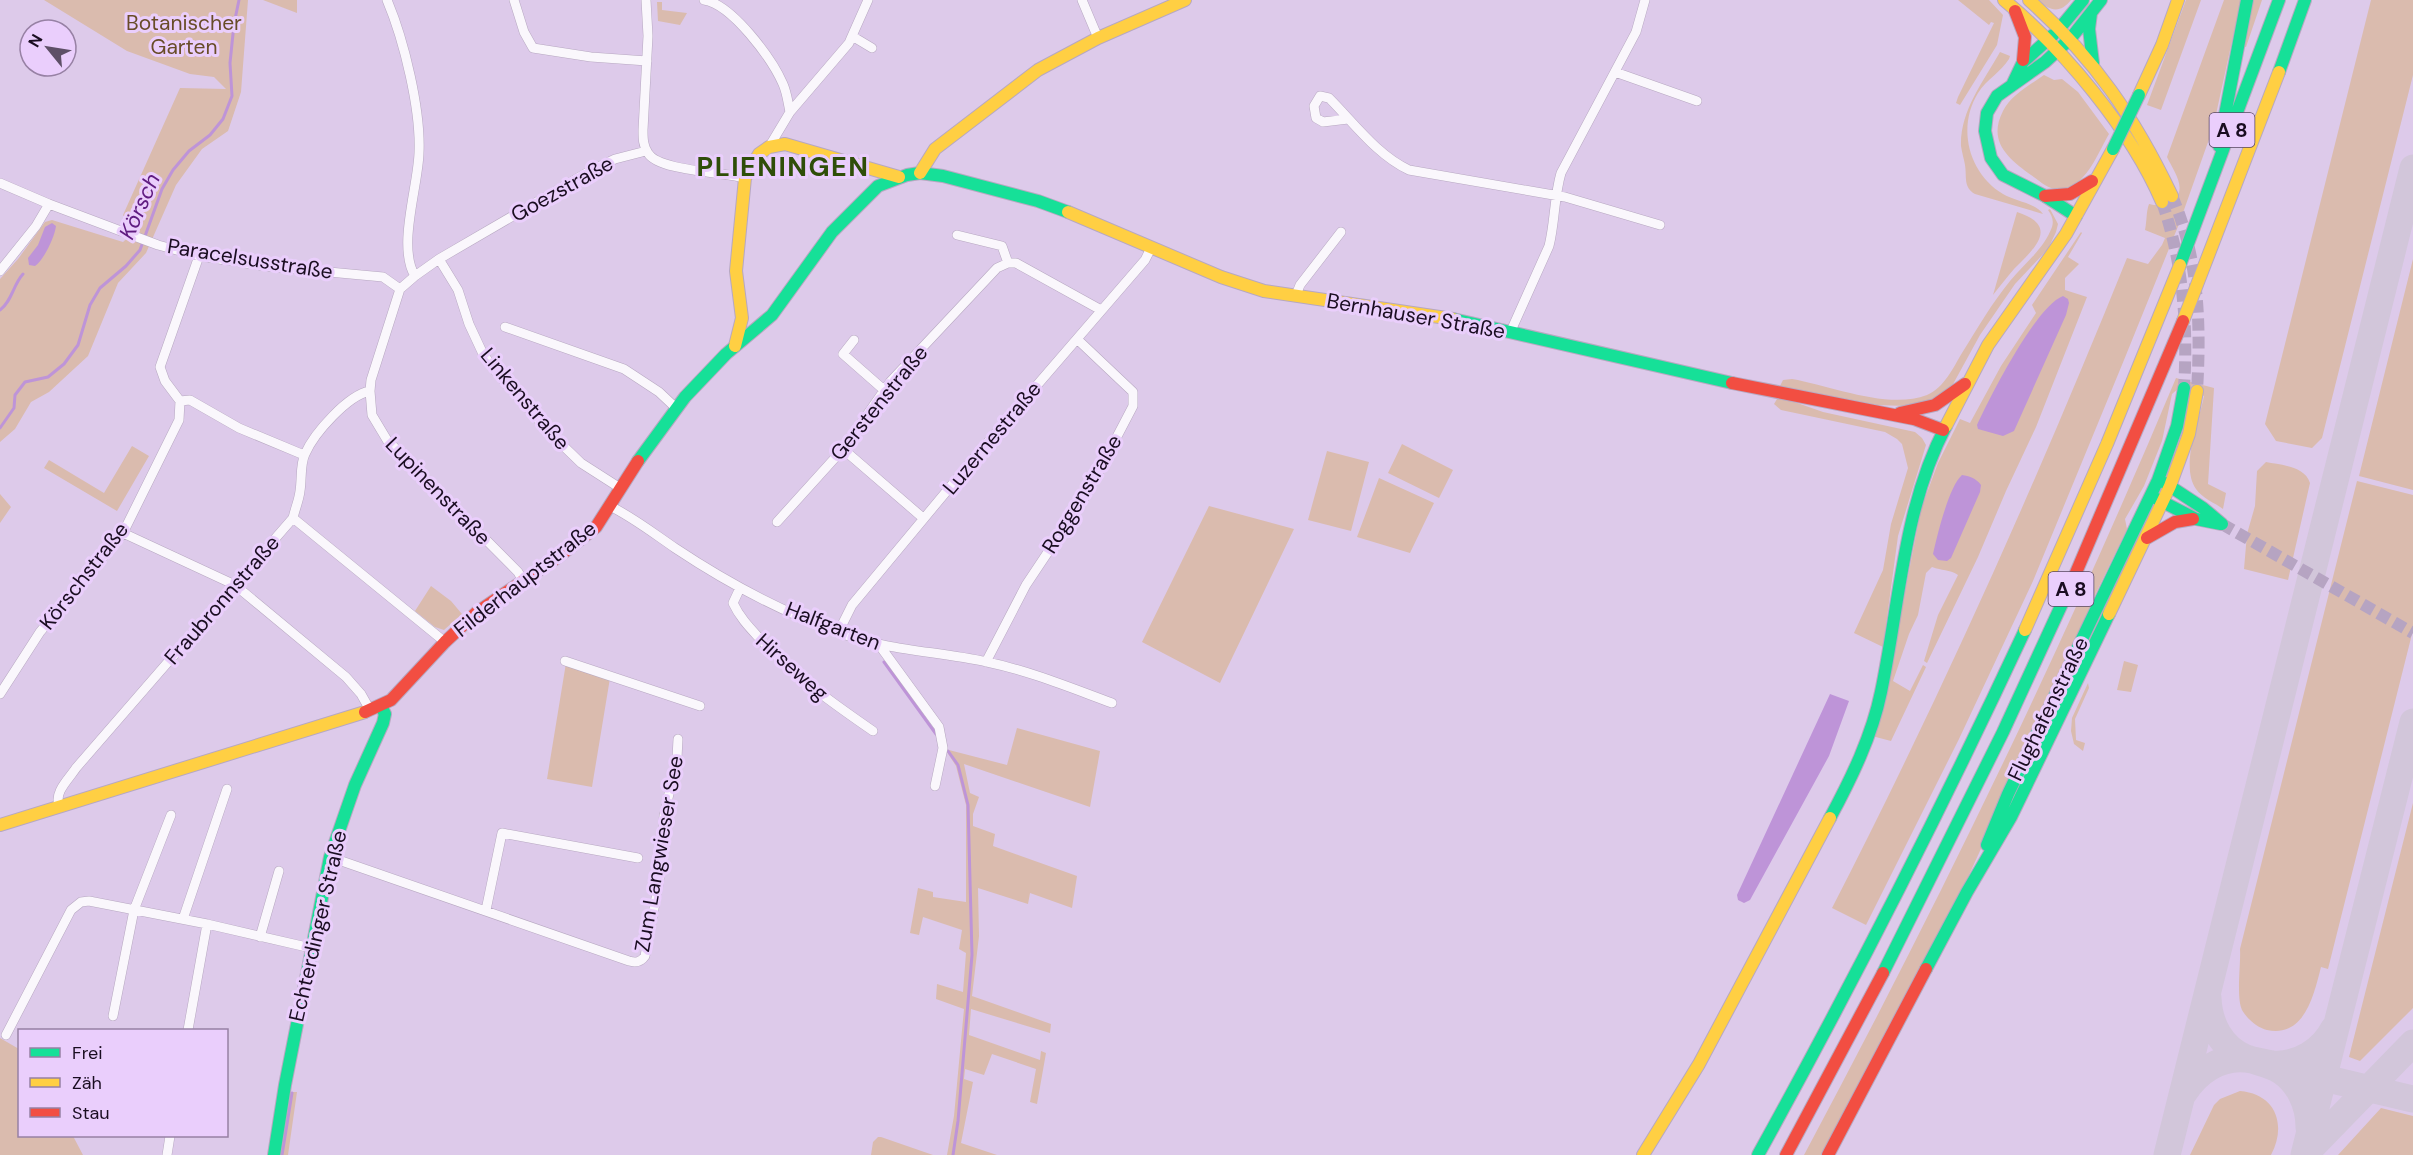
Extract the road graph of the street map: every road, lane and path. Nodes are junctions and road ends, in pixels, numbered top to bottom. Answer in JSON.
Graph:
{"nodes":[{"id":1,"x":387,"y":0,"type":"edge"},
{"id":2,"x":514,"y":0,"type":"edge"},
{"id":3,"x":646,"y":0,"type":"edge"},
{"id":4,"x":704,"y":0,"type":"edge"},
{"id":5,"x":868,"y":0,"type":"edge"},
{"id":6,"x":1082,"y":0,"type":"edge"},
{"id":7,"x":1185,"y":0,"type":"edge"},
{"id":8,"x":1645,"y":0,"type":"edge"},
{"id":9,"x":2030,"y":0,"type":"edge"},
{"id":10,"x":2083,"y":0,"type":"edge"},
{"id":11,"x":2101,"y":0,"type":"edge"},
{"id":12,"x":2178,"y":0,"type":"edge"},
{"id":13,"x":2247,"y":0,"type":"edge"},
{"id":14,"x":2279,"y":0,"type":"edge"},
{"id":15,"x":2305,"y":0,"type":"edge"},
{"id":16,"x":2008,"y":4,"type":"edge"},
{"id":17,"x":2091,"y":13,"type":"junction"},
{"id":18,"x":2060,"y":28,"type":"junction"},
{"id":19,"x":852,"y":36,"type":"junction"},
{"id":20,"x":1098,"y":38,"type":"junction"},
{"id":21,"x":2071,"y":38,"type":"junction"},
{"id":22,"x":2048,"y":39,"type":"junction"},
{"id":23,"x":872,"y":48,"type":"dead end"},
{"id":24,"x":2058,"y":50,"type":"junction"},
{"id":25,"x":647,"y":61,"type":"junction"},
{"id":26,"x":2023,"y":62,"type":"junction"},
{"id":27,"x":2093,"y":63,"type":"junction"},
{"id":28,"x":1615,"y":72,"type":"junction"},
{"id":29,"x":2013,"y":84,"type":"junction"},
{"id":30,"x":1697,"y":101,"type":"dead end"},
{"id":31,"x":790,"y":112,"type":"junction"},
{"id":32,"x":1348,"y":119,"type":"dead end"},
{"id":33,"x":781,"y":127,"type":"junction"},
{"id":34,"x":785,"y":144,"type":"junction"},
{"id":35,"x":769,"y":147,"type":"junction"},
{"id":36,"x":646,"y":151,"type":"junction"},
{"id":37,"x":876,"y":170,"type":"junction"},
{"id":38,"x":920,"y":173,"type":"junction"},
{"id":39,"x":2216,"y":174,"type":"junction"},
{"id":40,"x":899,"y":177,"type":"junction"},
{"id":41,"x":2098,"y":177,"type":"junction"},
{"id":42,"x":745,"y":178,"type":"junction"},
{"id":43,"x":0,"y":183,"type":"edge"},
{"id":44,"x":878,"y":186,"type":"junction"},
{"id":45,"x":1555,"y":195,"type":"junction"},
{"id":46,"x":2045,"y":196,"type":"junction"},
{"id":47,"x":49,"y":204,"type":"junction"},
{"id":48,"x":2076,"y":216,"type":"junction"},
{"id":49,"x":1660,"y":225,"type":"dead end"},
{"id":50,"x":1341,"y":232,"type":"dead end"},
{"id":51,"x":957,"y":236,"type":"dead end"},
{"id":52,"x":1151,"y":248,"type":"junction"},
{"id":53,"x":199,"y":256,"type":"junction"},
{"id":54,"x":439,"y":259,"type":"junction"},
{"id":55,"x":1008,"y":262,"type":"junction"},
{"id":56,"x":0,"y":271,"type":"edge"},
{"id":57,"x":415,"y":276,"type":"junction"},
{"id":58,"x":400,"y":289,"type":"junction"},
{"id":59,"x":1296,"y":295,"type":"junction"},
{"id":60,"x":1101,"y":310,"type":"junction"},
{"id":61,"x":742,"y":318,"type":"junction"},
{"id":62,"x":762,"y":325,"type":"junction"},
{"id":63,"x":505,"y":327,"type":"dead end"},
{"id":64,"x":1510,"y":333,"type":"junction"},
{"id":65,"x":1077,"y":339,"type":"junction"},
{"id":66,"x":854,"y":340,"type":"dead end"},
{"id":67,"x":735,"y":346,"type":"junction"},
{"id":68,"x":1969,"y":382,"type":"junction"},
{"id":69,"x":2184,"y":388,"type":"tunnel mouth"},
{"id":70,"x":884,"y":390,"type":"junction"},
{"id":71,"x":370,"y":391,"type":"junction"},
{"id":72,"x":2197,"y":391,"type":"tunnel mouth"},
{"id":73,"x":180,"y":401,"type":"junction"},
{"id":74,"x":676,"y":408,"type":"junction"},
{"id":75,"x":1893,"y":415,"type":"junction"},
{"id":76,"x":1943,"y":430,"type":"junction"},
{"id":77,"x":843,"y":449,"type":"junction"},
{"id":78,"x":304,"y":455,"type":"junction"},
{"id":79,"x":2158,"y":480,"type":"junction"},
{"id":80,"x":2170,"y":486,"type":"junction"},
{"id":81,"x":620,"y":488,"type":"junction"},
{"id":82,"x":2151,"y":495,"type":"junction"},
{"id":83,"x":2163,"y":502,"type":"junction"},
{"id":84,"x":610,"y":506,"type":"junction"},
{"id":85,"x":293,"y":518,"type":"junction"},
{"id":86,"x":923,"y":518,"type":"junction"},
{"id":87,"x":2196,"y":519,"type":"junction"},
{"id":88,"x":777,"y":522,"type":"dead end"},
{"id":89,"x":123,"y":533,"type":"junction"},
{"id":90,"x":2146,"y":539,"type":"junction"},
{"id":91,"x":523,"y":581,"type":"junction"},
{"id":92,"x":235,"y":585,"type":"junction"},
{"id":93,"x":740,"y":588,"type":"junction"},
{"id":94,"x":838,"y":633,"type":"junction"},
{"id":95,"x":445,"y":642,"type":"junction"},
{"id":96,"x":880,"y":646,"type":"junction"},
{"id":97,"x":565,"y":661,"type":"dead end"},
{"id":98,"x":986,"y":662,"type":"junction"},
{"id":99,"x":0,"y":694,"type":"edge"},
{"id":100,"x":1112,"y":703,"type":"dead end"},
{"id":101,"x":700,"y":706,"type":"dead end"},
{"id":102,"x":375,"y":708,"type":"junction"},
{"id":103,"x":873,"y":731,"type":"dead end"},
{"id":104,"x":678,"y":740,"type":"dead end"},
{"id":105,"x":935,"y":786,"type":"dead end"},
{"id":106,"x":227,"y":789,"type":"dead end"},
{"id":107,"x":59,"y":805,"type":"junction"},
{"id":108,"x":171,"y":814,"type":"dead end"},
{"id":109,"x":0,"y":825,"type":"edge"},
{"id":110,"x":330,"y":857,"type":"junction"},
{"id":111,"x":638,"y":858,"type":"dead end"},
{"id":112,"x":279,"y":871,"type":"dead end"},
{"id":113,"x":1967,"y":892,"type":"junction"},
{"id":114,"x":134,"y":910,"type":"junction"},
{"id":115,"x":486,"y":910,"type":"junction"},
{"id":116,"x":183,"y":919,"type":"junction"},
{"id":117,"x":207,"y":924,"type":"junction"},
{"id":118,"x":260,"y":937,"type":"junction"},
{"id":119,"x":310,"y":948,"type":"junction"},
{"id":120,"x":113,"y":1016,"type":"dead end"},
{"id":121,"x":188,"y":1029,"type":"edge"},
{"id":122,"x":6,"y":1035,"type":"dead end"},
{"id":123,"x":170,"y":1137,"type":"edge"},
{"id":124,"x":167,"y":1155,"type":"edge"},
{"id":125,"x":274,"y":1155,"type":"edge"},
{"id":126,"x":1643,"y":1155,"type":"edge"},
{"id":127,"x":1758,"y":1155,"type":"edge"},
{"id":128,"x":1785,"y":1155,"type":"edge"},
{"id":129,"x":1828,"y":1155,"type":"edge"}],
"edges":[{"from":1,"to":57,"type":"street"},
{"from":2,"to":25,"type":"street"},
{"from":3,"to":25,"type":"street"},
{"from":4,"to":31,"type":"street"},
{"from":5,"to":19,"type":"street"},
{"from":6,"to":20,"type":"street"},
{"from":7,"to":20,"type":"main road"},
{"from":8,"to":28,"type":"street"},
{"from":9,"to":18,"type":"main road"},
{"from":10,"to":18,"type":"main road"},
{"from":11,"to":17,"type":"main road"},
{"from":12,"to":41,"type":"main road","bridge":true},
{"from":13,"to":39,"type":"main road"},
{"from":14,"to":39,"type":"main road","number":"A 8"},
{"from":15,"to":128,"type":"main road","number":"A 8"},
{"from":16,"to":22,"type":"main road"},
{"from":16,"to":26,"type":"main road"},
{"from":17,"to":21,"type":"main road"},
{"from":17,"to":27,"type":"main road"},
{"from":18,"to":21,"type":"main road"},
{"from":18,"to":22,"type":"main road"},
{"from":19,"to":23,"type":"street"},
{"from":19,"to":31,"type":"street"},
{"from":20,"to":38,"type":"main road"},
{"from":21,"to":24,"type":"main road"},
{"from":21,"to":27,"type":"main road"},
{"from":22,"to":24,"type":"main road"},
{"from":22,"to":26,"type":"main road"},
{"from":24,"to":27,"type":"main road"},
{"from":24,"to":29,"type":"main road"},
{"from":25,"to":36,"type":"street"},
{"from":26,"to":29,"type":"main road"},
{"from":28,"to":30,"type":"street"},
{"from":28,"to":45,"type":"street"},
{"from":29,"to":46,"type":"main road"},
{"from":31,"to":33,"type":"street"},
{"from":32,"to":45,"type":"street"},
{"from":33,"to":34,"type":"street"},
{"from":33,"to":35,"type":"street"},
{"from":34,"to":35,"type":"main road"},
{"from":34,"to":37,"type":"main road"},
{"from":35,"to":42,"type":"main road"},
{"from":36,"to":42,"type":"street"},
{"from":36,"to":54,"type":"street","name":"Goezstraße"},
{"from":37,"to":40,"type":"main road"},
{"from":37,"to":44,"type":"main road"},
{"from":38,"to":40,"type":"main road","name":"Bernhauser Straße"},
{"from":38,"to":52,"type":"main road","name":"Bernhauser Straße"},
{"from":39,"to":127,"type":"main road","number":"A 8"},
{"from":40,"to":44,"type":"main road","name":"Filderhauptstraße"},
{"from":41,"to":46,"type":"main road"},
{"from":41,"to":48,"type":"main road"},
{"from":42,"to":61,"type":"main road"},
{"from":43,"to":47,"type":"street","name":"Paracelsusstraße"},
{"from":44,"to":62,"type":"main road","name":"Filderhauptstraße"},
{"from":45,"to":49,"type":"street"},
{"from":45,"to":64,"type":"street"},
{"from":46,"to":48,"type":"main road"},
{"from":47,"to":53,"type":"street","name":"Paracelsusstraße"},
{"from":47,"to":56,"type":"street"},
{"from":48,"to":68,"type":"main road"},
{"from":50,"to":59,"type":"street"},
{"from":51,"to":55,"type":"street"},
{"from":52,"to":59,"type":"main road","name":"Bernhauser Straße"},
{"from":52,"to":60,"type":"street","name":"Luzernestraße"},
{"from":53,"to":58,"type":"street","name":"Paracelsusstraße"},
{"from":53,"to":73,"type":"street"},
{"from":54,"to":57,"type":"street","name":"Goezstraße"},
{"from":54,"to":81,"type":"street","name":"Linkenstraße"},
{"from":55,"to":60,"type":"street"},
{"from":55,"to":70,"type":"street","name":"Gerstenstraße"},
{"from":57,"to":58,"type":"street","name":"Goezstraße"},
{"from":58,"to":71,"type":"street","name":"Lupinenstraße"},
{"from":59,"to":64,"type":"main road","name":"Bernhauser Straße"},
{"from":60,"to":65,"type":"street","name":"Luzernestraße"},
{"from":61,"to":62,"type":"main road"},
{"from":61,"to":67,"type":"main road"},
{"from":62,"to":67,"type":"main road","name":"Filderhauptstraße"},
{"from":63,"to":74,"type":"street"},
{"from":64,"to":75,"type":"main road","name":"Bernhauser Straße"},
{"from":65,"to":86,"type":"street","name":"Luzernestraße"},
{"from":65,"to":98,"type":"street","name":"Roggenstraße"},
{"from":66,"to":70,"type":"street"},
{"from":67,"to":74,"type":"main road","name":"Filderhauptstraße"},
{"from":68,"to":75,"type":"main road"},
{"from":68,"to":76,"type":"main road"},
{"from":69,"to":79,"type":"main road","name":"Flughafenstraße"},
{"from":70,"to":77,"type":"street","name":"Gerstenstraße"},
{"from":71,"to":78,"type":"street","name":"Fraubronnstraße"},
{"from":71,"to":91,"type":"street","name":"Lupinenstraße"},
{"from":72,"to":80,"type":"main road","name":"Flughafenstraße"},
{"from":73,"to":78,"type":"street"},
{"from":73,"to":89,"type":"street","name":"Körschstraße"},
{"from":74,"to":81,"type":"main road","name":"Filderhauptstraße"},
{"from":75,"to":76,"type":"main road","name":"Bernhauser Straße"},
{"from":76,"to":126,"type":"main road"},
{"from":77,"to":86,"type":"street"},
{"from":77,"to":88,"type":"street","name":"Gerstenstraße"},
{"from":78,"to":85,"type":"street","name":"Fraubronnstraße"},
{"from":79,"to":80,"type":"main road"},
{"from":79,"to":82,"type":"main road","name":"Flughafenstraße"},
{"from":80,"to":83,"type":"main road","name":"Flughafenstraße"},
{"from":80,"to":87,"type":"main road"},
{"from":81,"to":84,"type":"main road","name":"Filderhauptstraße"},
{"from":82,"to":83,"type":"main road"},
{"from":82,"to":113,"type":"main road","name":"Flughafenstraße"},
{"from":83,"to":87,"type":"main road"},
{"from":83,"to":90,"type":"main road","name":"Flughafenstraße"},
{"from":84,"to":91,"type":"main road","name":"Filderhauptstraße"},
{"from":84,"to":93,"type":"street","name":"Halfgarten"},
{"from":85,"to":92,"type":"street","name":"Fraubronnstraße"},
{"from":85,"to":95,"type":"street"},
{"from":86,"to":94,"type":"street","name":"Luzernestraße"},
{"from":87,"to":90,"type":"main road"},
{"from":89,"to":92,"type":"street"},
{"from":89,"to":99,"type":"street","name":"Körschstraße"},
{"from":90,"to":113,"type":"main road","name":"Flughafenstraße"},
{"from":91,"to":95,"type":"main road","name":"Filderhauptstraße"},
{"from":92,"to":102,"type":"street"},
{"from":92,"to":107,"type":"street","name":"Fraubronnstraße"},
{"from":93,"to":94,"type":"street","name":"Halfgarten"},
{"from":93,"to":103,"type":"street","name":"Hirseweg"},
{"from":94,"to":96,"type":"street","name":"Halfgarten"},
{"from":95,"to":102,"type":"main road","name":"Filderhauptstraße"},
{"from":96,"to":98,"type":"street","name":"Halfgarten"},
{"from":96,"to":105,"type":"street"},
{"from":97,"to":101,"type":"street"},
{"from":98,"to":100,"type":"street","name":"Halfgarten"},
{"from":102,"to":107,"type":"main road","name":"Filderhauptstraße"},
{"from":102,"to":110,"type":"main road","name":"Echterdinger Straße"},
{"from":104,"to":115,"type":"street","name":"Zum Langwieser See"},
{"from":106,"to":116,"type":"street"},
{"from":107,"to":109,"type":"main road","name":"Filderhauptstraße"},
{"from":108,"to":114,"type":"street"},
{"from":110,"to":115,"type":"street"},
{"from":110,"to":119,"type":"main road","name":"Echterdinger Straße"},
{"from":111,"to":115,"type":"street"},
{"from":112,"to":118,"type":"street"},
{"from":113,"to":129,"type":"main road","name":"Flughafenstraße"},
{"from":114,"to":116,"type":"street"},
{"from":114,"to":120,"type":"street"},
{"from":114,"to":122,"type":"street"},
{"from":116,"to":117,"type":"street"},
{"from":117,"to":118,"type":"street"},
{"from":117,"to":121,"type":"street"},
{"from":118,"to":119,"type":"street"},
{"from":119,"to":125,"type":"main road","name":"Echterdinger Straße"},
{"from":123,"to":124,"type":"street"}]}
